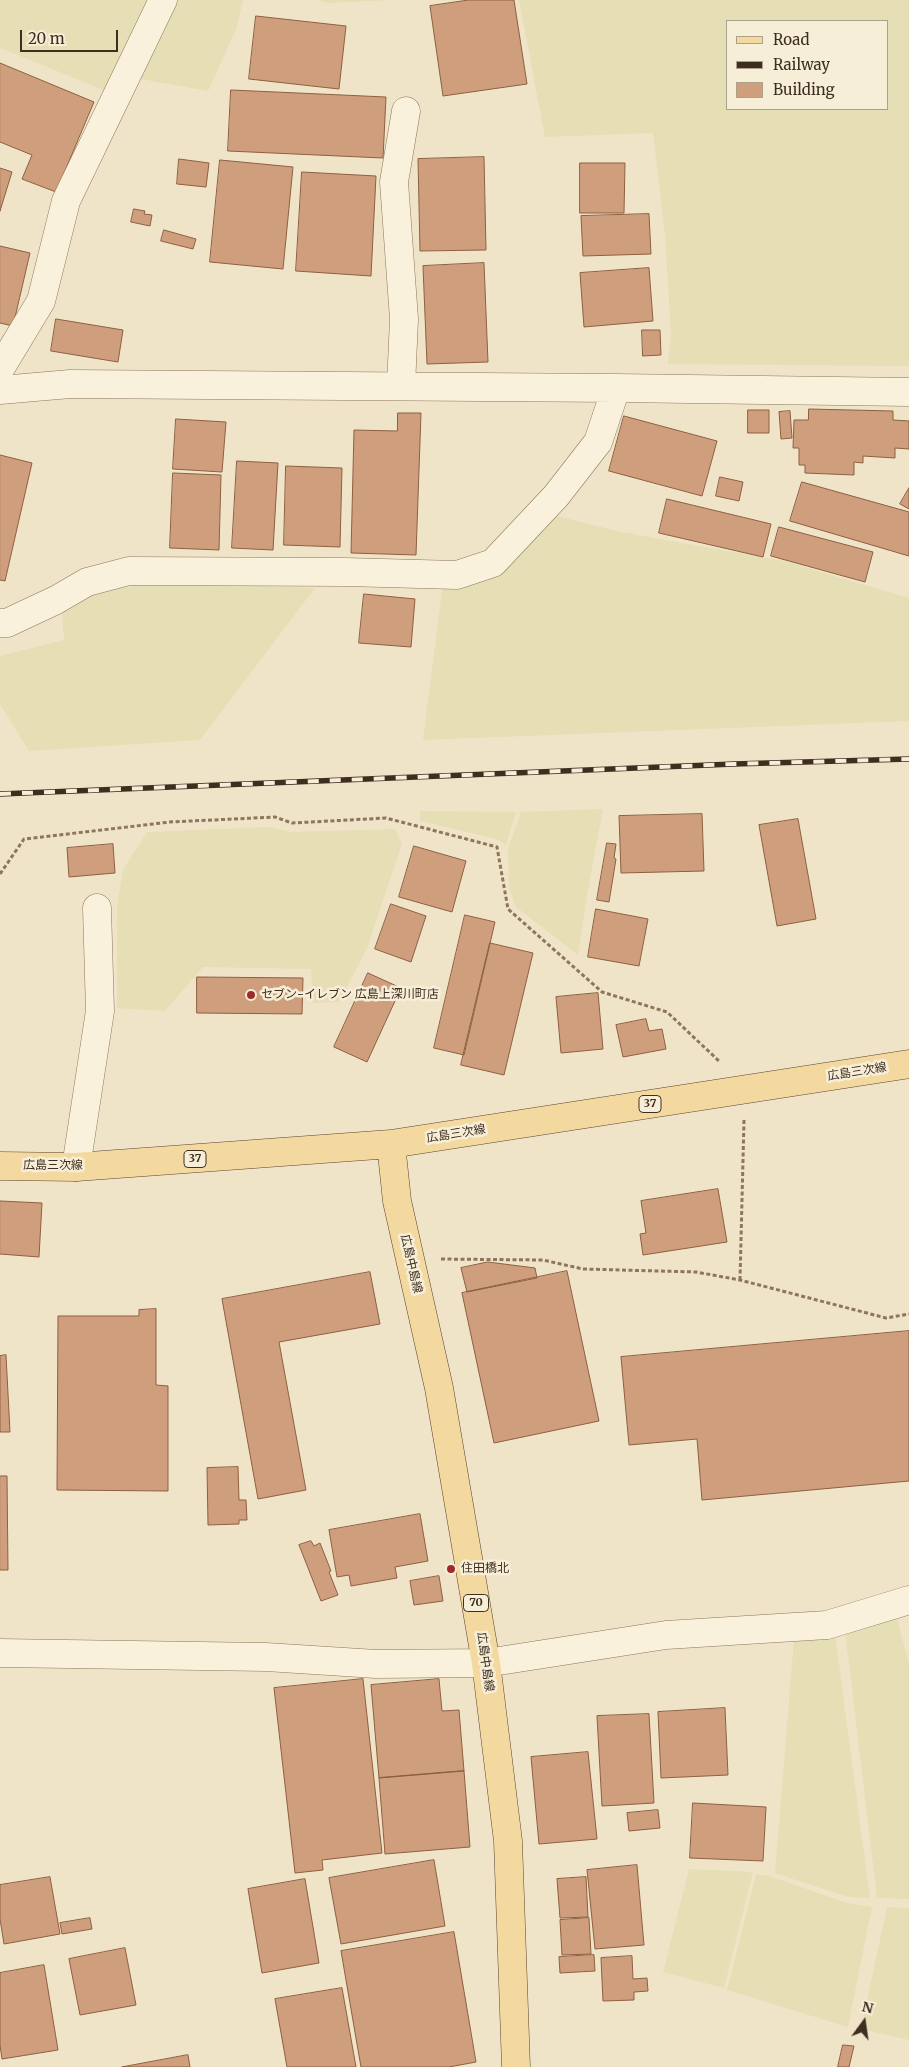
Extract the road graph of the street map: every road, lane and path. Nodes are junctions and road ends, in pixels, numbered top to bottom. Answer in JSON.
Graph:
{"nodes":[{"id":1,"x":163,"y":0,"type":"edge"},
{"id":2,"x":406,"y":111,"type":"dead end"},
{"id":3,"x":0,"y":369,"type":"edge"},
{"id":4,"x":401,"y":386,"type":"junction"},
{"id":5,"x":616,"y":388,"type":"junction"},
{"id":6,"x":0,"y":390,"type":"edge"},
{"id":7,"x":909,"y":392,"type":"edge"},
{"id":8,"x":0,"y":623,"type":"edge"},
{"id":9,"x":0,"y":874,"type":"edge"},
{"id":10,"x":97,"y":908,"type":"dead end"},
{"id":11,"x":909,"y":1064,"type":"edge"},
{"id":12,"x":724,"y":1066,"type":"dead end"},
{"id":13,"x":745,"y":1112,"type":"dead end"},
{"id":14,"x":391,"y":1144,"type":"junction"},
{"id":15,"x":0,"y":1166,"type":"edge"},
{"id":16,"x":76,"y":1167,"type":"junction"},
{"id":17,"x":432,"y":1259,"type":"dead end"},
{"id":18,"x":740,"y":1280,"type":"junction"},
{"id":19,"x":909,"y":1314,"type":"edge"},
{"id":20,"x":909,"y":1600,"type":"edge"},
{"id":21,"x":0,"y":1654,"type":"edge"},
{"id":22,"x":486,"y":1663,"type":"junction"},
{"id":23,"x":516,"y":2067,"type":"edge"}],
"edges":[{"from":1,"to":3,"type":"street"},
{"from":2,"to":4,"type":"street"},
{"from":4,"to":5,"type":"street"},
{"from":4,"to":6,"type":"street"},
{"from":5,"to":7,"type":"street"},
{"from":5,"to":8,"type":"street"},
{"from":9,"to":12,"type":"path"},
{"from":10,"to":16,"type":"street"},
{"from":11,"to":14,"type":"main road","name":"広島三次線","number":"37"},
{"from":13,"to":18,"type":"path"},
{"from":14,"to":16,"type":"main road","name":"広島三次線","number":"37"},
{"from":14,"to":22,"type":"main road","name":"広島中島線","number":"70"},
{"from":15,"to":16,"type":"main road","name":"広島三次線","number":"37"},
{"from":17,"to":18,"type":"path"},
{"from":18,"to":19,"type":"path"},
{"from":20,"to":22,"type":"street"},
{"from":21,"to":22,"type":"street"},
{"from":22,"to":23,"type":"main road","name":"広島中島線","number":"70"}]}
